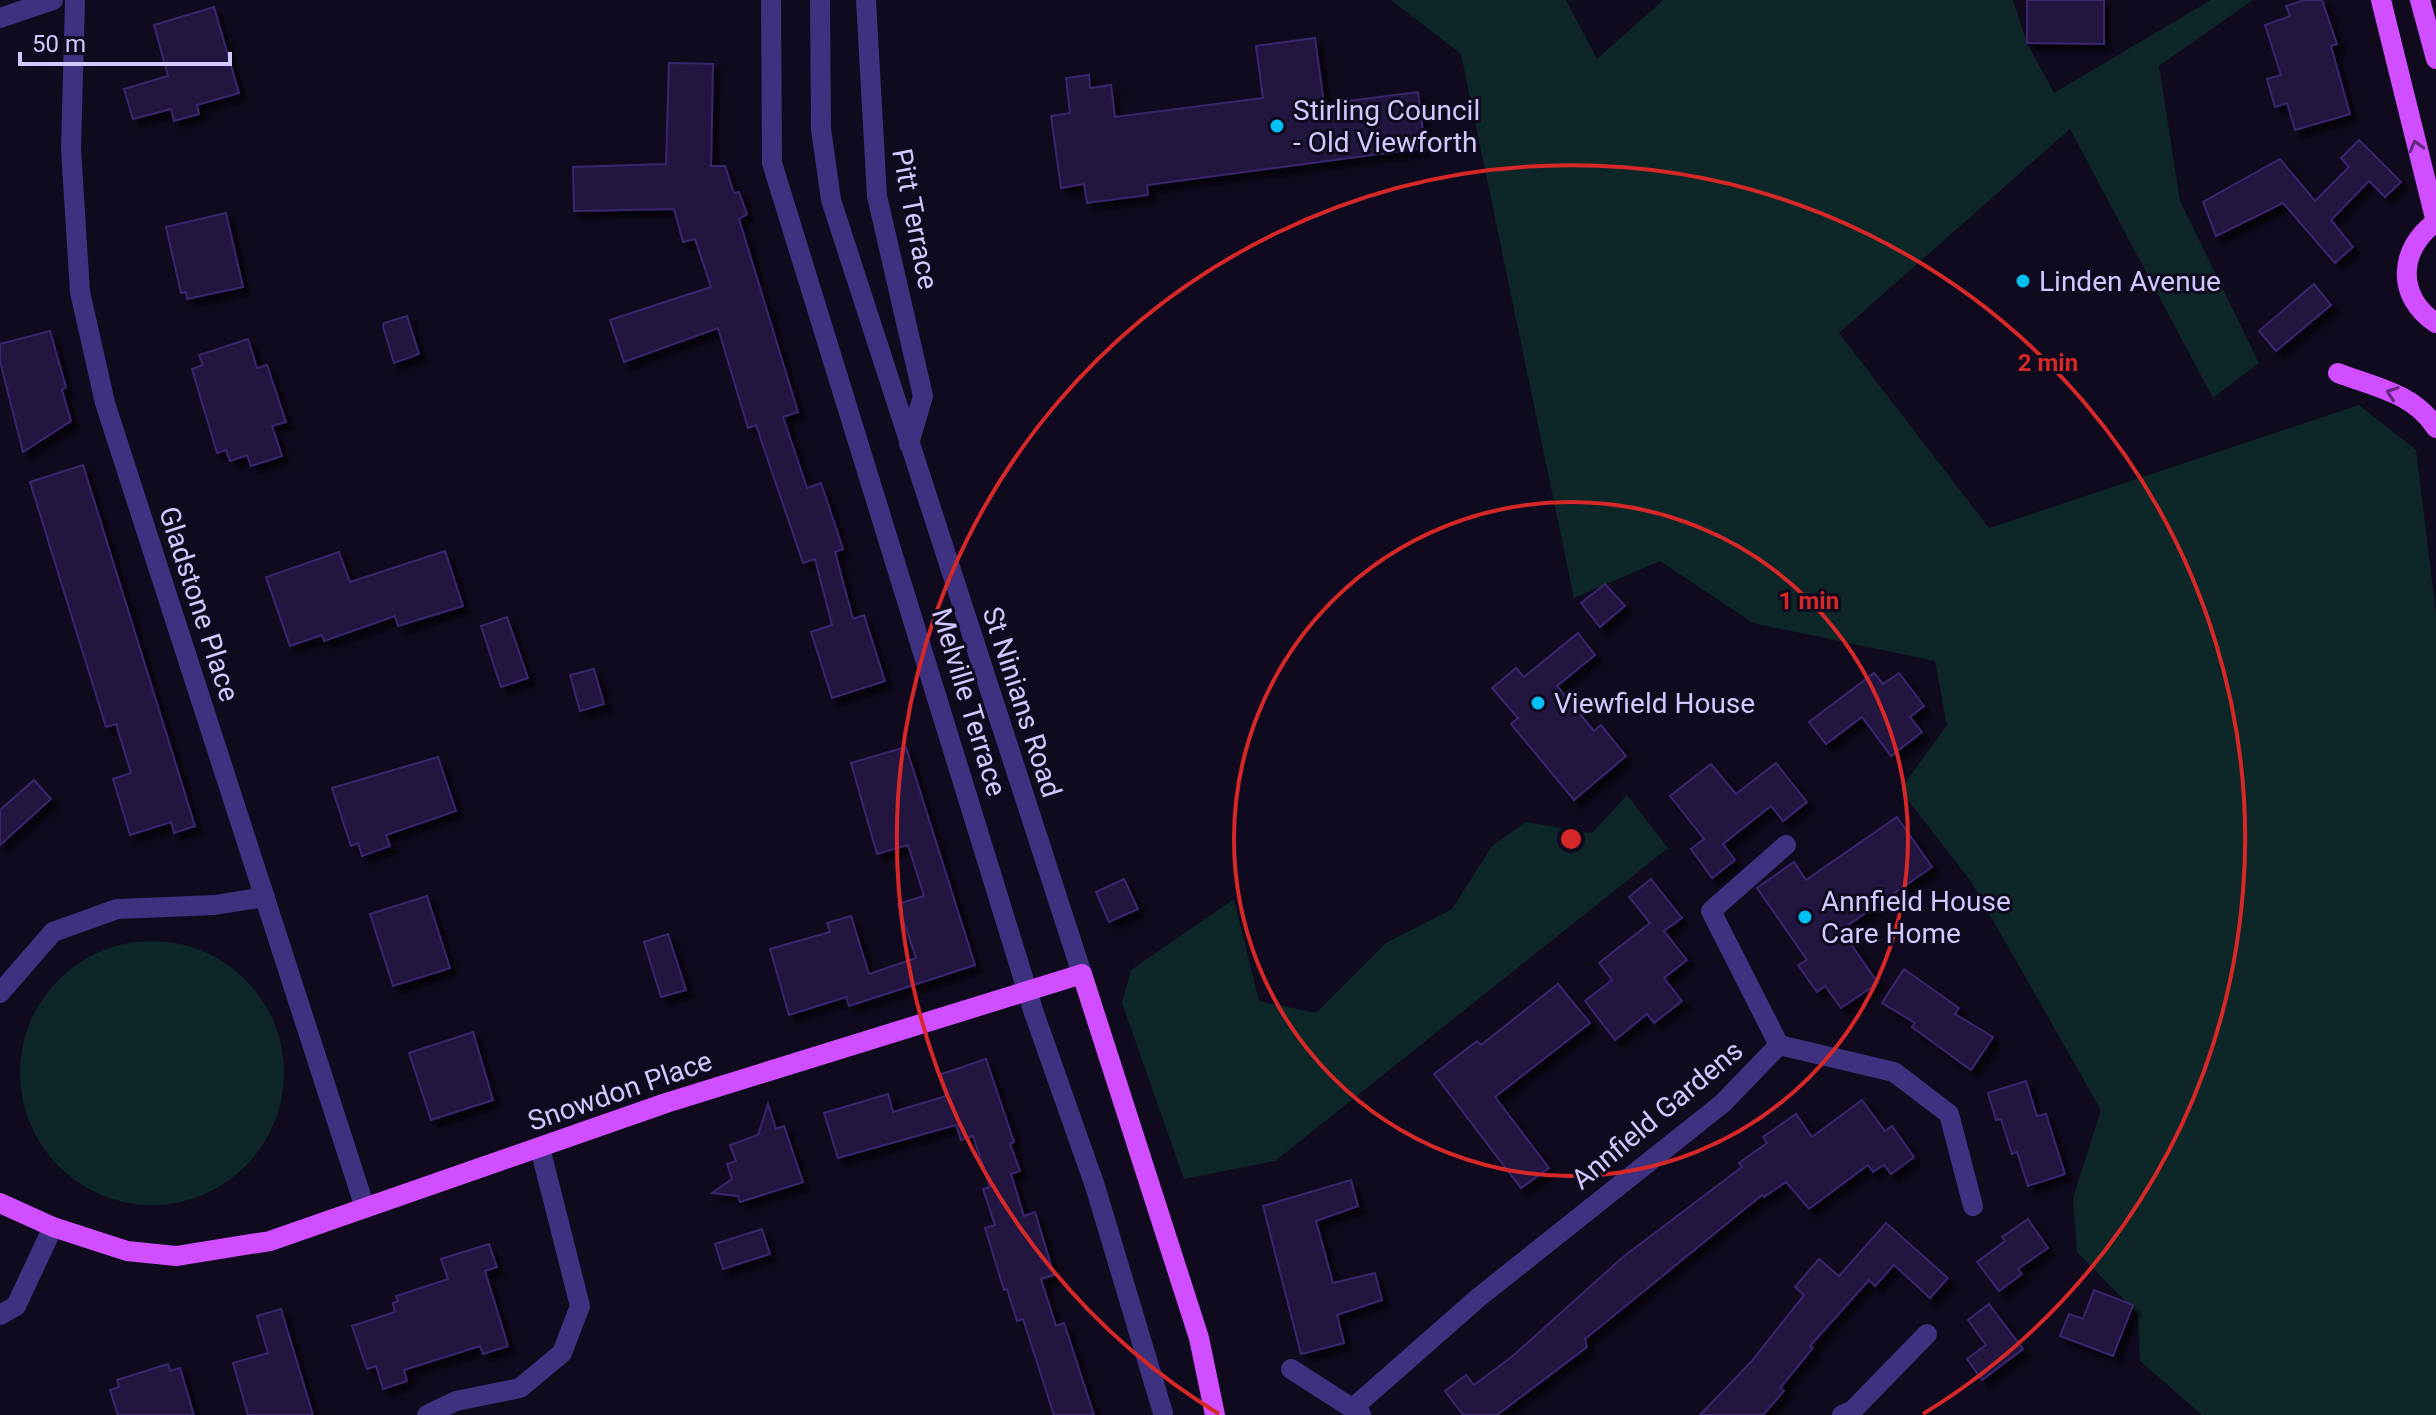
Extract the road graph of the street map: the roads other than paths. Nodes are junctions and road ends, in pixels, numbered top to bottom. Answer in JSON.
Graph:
{"nodes":[{"id":1,"x":53,"y":0,"type":"edge"},
{"id":2,"x":75,"y":0,"type":"edge"},
{"id":3,"x":771,"y":0,"type":"edge"},
{"id":4,"x":820,"y":0,"type":"edge"},
{"id":5,"x":866,"y":0,"type":"edge"},
{"id":6,"x":2381,"y":0,"type":"edge"},
{"id":7,"x":2420,"y":0,"type":"edge"},
{"id":8,"x":0,"y":18,"type":"edge"},
{"id":9,"x":2436,"y":59,"type":"edge"},
{"id":10,"x":2436,"y":222,"type":"edge"},
{"id":11,"x":2436,"y":323,"type":"edge"},
{"id":12,"x":2338,"y":373,"type":"dead end"},
{"id":13,"x":2436,"y":428,"type":"edge"},
{"id":14,"x":909,"y":445,"type":"junction"},
{"id":15,"x":1786,"y":845,"type":"dead end"},
{"id":16,"x":265,"y":897,"type":"junction"},
{"id":17,"x":1082,"y":974,"type":"junction"},
{"id":18,"x":1029,"y":991,"type":"junction"},
{"id":19,"x":0,"y":993,"type":"edge"},
{"id":20,"x":1779,"y":1045,"type":"junction"},
{"id":21,"x":540,"y":1148,"type":"junction"},
{"id":22,"x":0,"y":1203,"type":"edge"},
{"id":23,"x":1973,"y":1206,"type":"dead end"},
{"id":24,"x":365,"y":1208,"type":"junction"},
{"id":25,"x":53,"y":1227,"type":"junction"},
{"id":26,"x":0,"y":1315,"type":"edge"},
{"id":27,"x":1927,"y":1334,"type":"dead end"},
{"id":28,"x":1291,"y":1369,"type":"dead end"},
{"id":29,"x":1358,"y":1411,"type":"edge"},
{"id":30,"x":1163,"y":1413,"type":"edge"},
{"id":31,"x":427,"y":1415,"type":"edge"},
{"id":32,"x":1215,"y":1415,"type":"edge"},
{"id":33,"x":1842,"y":1415,"type":"edge"}],
"edges":[{"from":1,"to":8,"type":"street"},
{"from":2,"to":16,"type":"street","name":"Gladstone Place"},
{"from":3,"to":18,"type":"street","name":"Melville Terrace"},
{"from":4,"to":14,"type":"street","name":"St Ninians Road"},
{"from":5,"to":14,"type":"street","name":"Pitt Terrace"},
{"from":10,"to":6,"type":"main road","one_way":true},
{"from":7,"to":9,"type":"main road"},
{"from":10,"to":11,"type":"main road"},
{"from":13,"to":12,"type":"main road","one_way":true},
{"from":14,"to":17,"type":"street","name":"St Ninians Road"},
{"from":15,"to":20,"type":"street"},
{"from":16,"to":19,"type":"street"},
{"from":16,"to":24,"type":"street","name":"Gladstone Place"},
{"from":17,"to":18,"type":"main road","name":"Snowdon Place"},
{"from":17,"to":32,"type":"main road","name":"St Ninians Road"},
{"from":18,"to":21,"type":"main road","name":"Snowdon Place"},
{"from":18,"to":30,"type":"street","name":"Melville Terrace"},
{"from":20,"to":23,"type":"street","name":"Annfield Gardens"},
{"from":20,"to":29,"type":"street","name":"Annfield Gardens"},
{"from":21,"to":24,"type":"main road","name":"Snowdon Place"},
{"from":21,"to":31,"type":"street"},
{"from":22,"to":25,"type":"main road","name":"Snowdon Place"},
{"from":24,"to":25,"type":"main road","name":"Snowdon Place"},
{"from":25,"to":26,"type":"street"},
{"from":27,"to":33,"type":"street"},
{"from":28,"to":29,"type":"street"}]}
